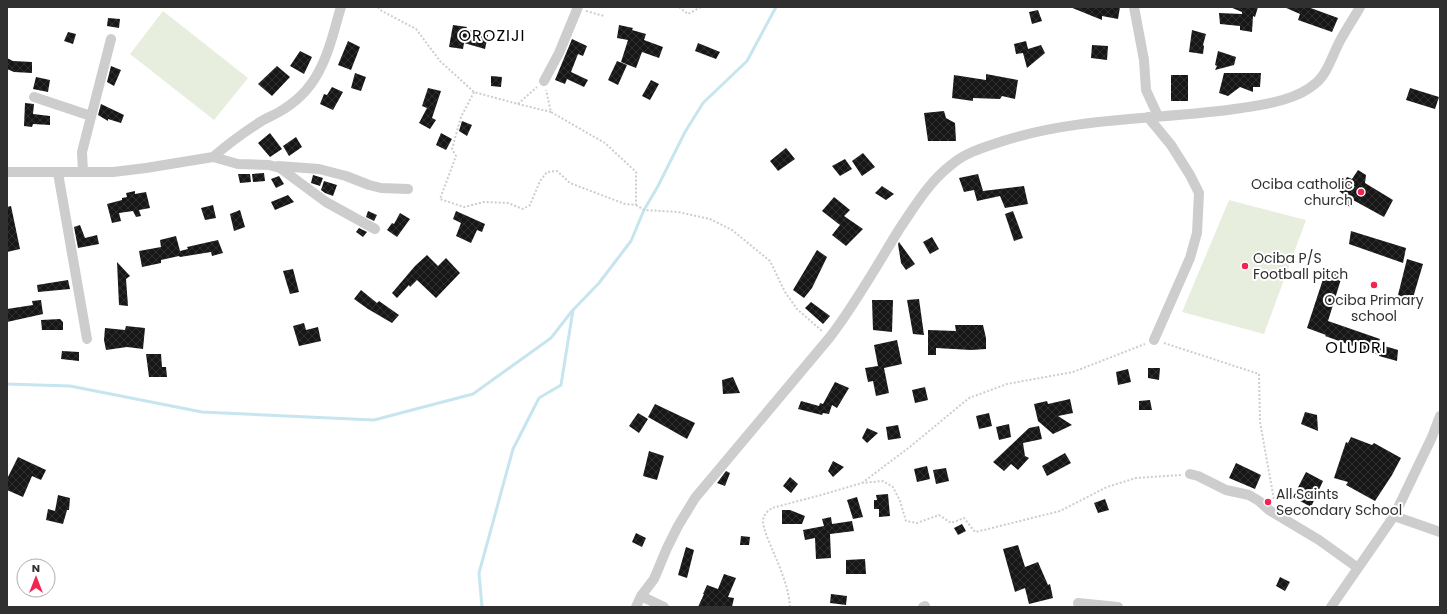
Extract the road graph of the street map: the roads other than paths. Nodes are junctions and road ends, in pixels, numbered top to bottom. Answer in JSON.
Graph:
{"nodes":[{"id":1,"x":341,"y":7,"type":"edge"},
{"id":2,"x":1134,"y":7,"type":"edge"},
{"id":3,"x":1360,"y":7,"type":"edge"},
{"id":4,"x":577,"y":8,"type":"edge"},
{"id":5,"x":111,"y":39,"type":"dead end"},
{"id":6,"x":544,"y":81,"type":"road end"},
{"id":7,"x":34,"y":97,"type":"dead end"},
{"id":8,"x":91,"y":116,"type":"junction"},
{"id":9,"x":1158,"y":116,"type":"junction"},
{"id":10,"x":1148,"y":117,"type":"junction"},
{"id":11,"x":213,"y":157,"type":"junction"},
{"id":12,"x":276,"y":166,"type":"junction"},
{"id":13,"x":7,"y":172,"type":"edge"},
{"id":14,"x":58,"y":172,"type":"junction"},
{"id":15,"x":83,"y":172,"type":"junction"},
{"id":16,"x":408,"y":189,"type":"dead end"},
{"id":17,"x":375,"y":230,"type":"dead end"},
{"id":18,"x":87,"y":339,"type":"dead end"},
{"id":19,"x":1154,"y":340,"type":"road end"},
{"id":20,"x":1440,"y":416,"type":"edge"},
{"id":21,"x":1190,"y":474,"type":"road end"},
{"id":22,"x":1394,"y":516,"type":"junction"},
{"id":23,"x":1440,"y":532,"type":"edge"},
{"id":24,"x":1358,"y":568,"type":"junction"},
{"id":25,"x":641,"y":596,"type":"junction"},
{"id":26,"x":1078,"y":603,"type":"dead end"},
{"id":27,"x":636,"y":607,"type":"edge"},
{"id":28,"x":664,"y":607,"type":"edge"},
{"id":29,"x":1118,"y":607,"type":"edge"},
{"id":30,"x":1331,"y":607,"type":"edge"}],
"edges":[{"from":1,"to":11,"type":"street"},
{"from":2,"to":9,"type":"street"},
{"from":3,"to":9,"type":"street"},
{"from":4,"to":6,"type":"street"},
{"from":5,"to":8,"type":"street"},
{"from":7,"to":8,"type":"street"},
{"from":8,"to":15,"type":"street"},
{"from":9,"to":10,"type":"street"},
{"from":10,"to":19,"type":"street"},
{"from":10,"to":25,"type":"street"},
{"from":11,"to":12,"type":"street"},
{"from":11,"to":15,"type":"street"},
{"from":12,"to":16,"type":"street"},
{"from":12,"to":17,"type":"street"},
{"from":13,"to":14,"type":"street"},
{"from":14,"to":15,"type":"street"},
{"from":14,"to":18,"type":"street"},
{"from":20,"to":22,"type":"street"},
{"from":21,"to":24,"type":"street"},
{"from":22,"to":23,"type":"street"},
{"from":22,"to":24,"type":"street"},
{"from":24,"to":30,"type":"street"},
{"from":25,"to":27,"type":"street"},
{"from":25,"to":28,"type":"street"},
{"from":26,"to":29,"type":"street"}]}
